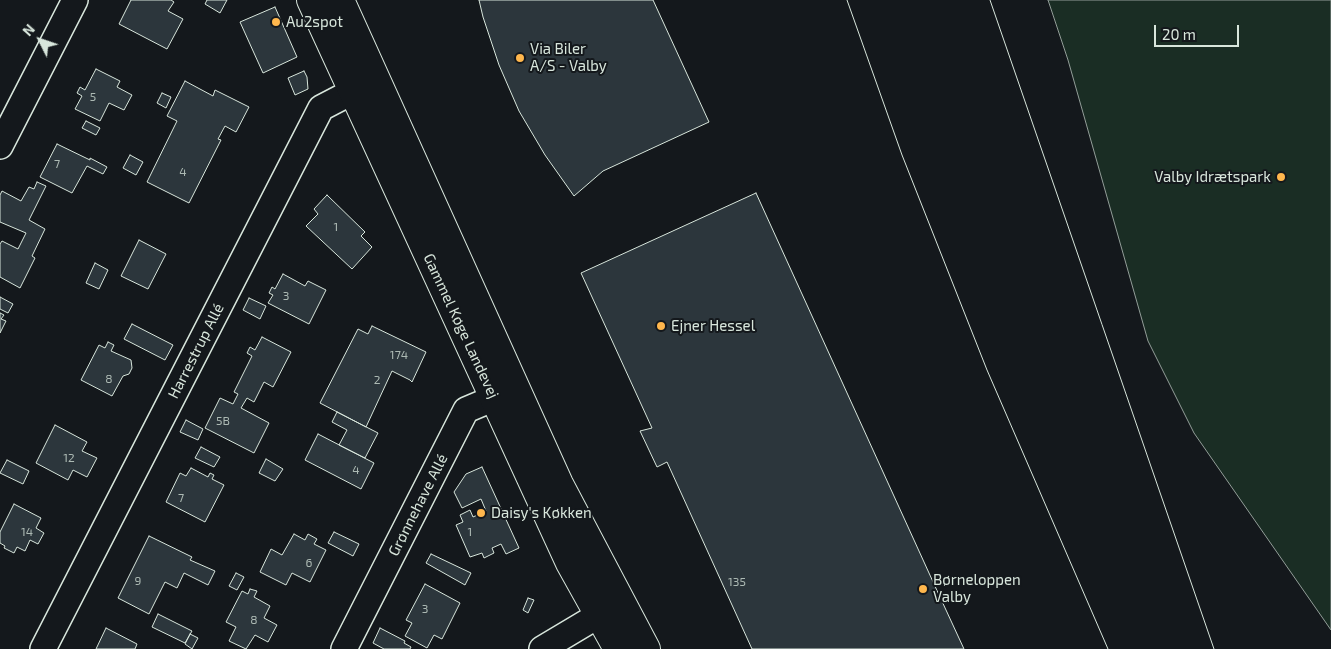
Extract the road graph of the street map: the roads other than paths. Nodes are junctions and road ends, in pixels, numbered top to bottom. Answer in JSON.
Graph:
{"nodes":[{"id":1,"x":75,"y":0,"type":"edge"},
{"id":2,"x":311,"y":0,"type":"edge"},
{"id":3,"x":340,"y":0,"type":"edge"},
{"id":4,"x":364,"y":85,"type":"junction"},
{"id":5,"x":0,"y":146,"type":"edge"},
{"id":6,"x":505,"y":393,"type":"junction"},
{"id":7,"x":599,"y":614,"type":"junction"},
{"id":8,"x":43,"y":649,"type":"edge"},
{"id":9,"x":344,"y":649,"type":"edge"},
{"id":10,"x":542,"y":649,"type":"edge"},
{"id":11,"x":618,"y":649,"type":"edge"},
{"id":12,"x":646,"y":649,"type":"edge"}],
"edges":[{"from":1,"to":5,"type":"street"},
{"from":2,"to":4,"type":"main road","name":"Gammel Køge Landevej"},
{"from":3,"to":4,"type":"main road","name":"Gammel Køge Landevej"},
{"from":4,"to":6,"type":"main road","name":"Gammel Køge Landevej"},
{"from":4,"to":8,"type":"street","name":"Harrestrup Allé"},
{"from":6,"to":7,"type":"main road","name":"Gammel Køge Landevej"},
{"from":6,"to":9,"type":"street","name":"Grønnehave Allé"},
{"from":6,"to":12,"type":"main road","name":"Gammel Køge Landevej"},
{"from":7,"to":10,"type":"street"},
{"from":7,"to":11,"type":"main road","name":"Gammel Køge Landevej"}]}
